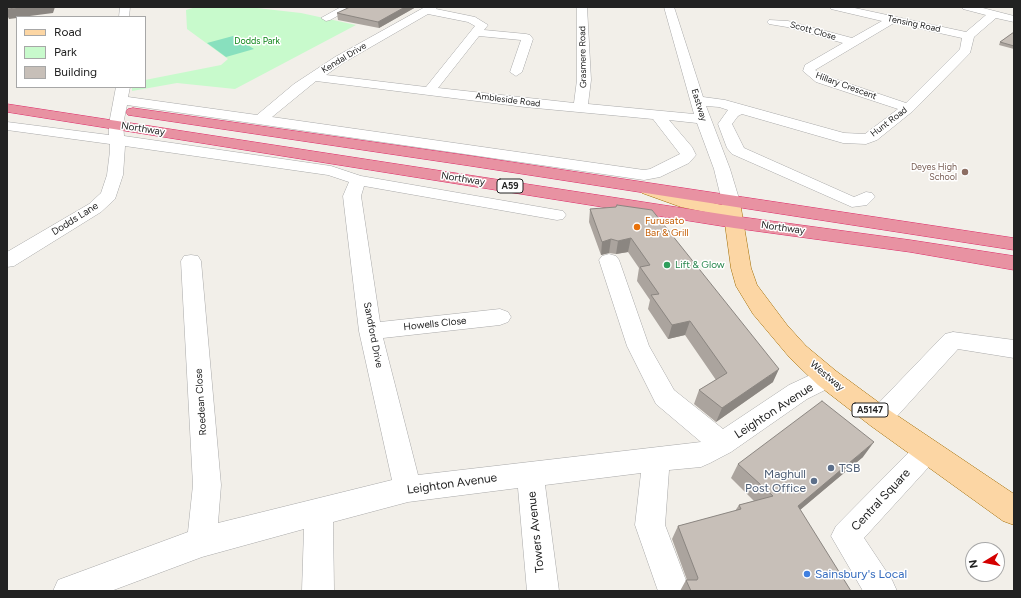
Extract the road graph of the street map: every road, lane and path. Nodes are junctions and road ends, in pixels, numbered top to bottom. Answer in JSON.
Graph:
{"nodes":[{"id":1,"x":349,"y":7,"type":"edge"},
{"id":2,"x":582,"y":7,"type":"edge"},
{"id":3,"x":669,"y":7,"type":"edge"},
{"id":4,"x":835,"y":7,"type":"edge"},
{"id":5,"x":966,"y":7,"type":"edge"},
{"id":6,"x":430,"y":9,"type":"edge"},
{"id":7,"x":994,"y":14,"type":"junction"},
{"id":8,"x":326,"y":18,"type":"dead end"},
{"id":9,"x":1014,"y":19,"type":"edge"},
{"id":10,"x":891,"y":20,"type":"junction"},
{"id":11,"x":773,"y":22,"type":"dead end"},
{"id":12,"x":478,"y":33,"type":"junction"},
{"id":13,"x":968,"y":36,"type":"junction"},
{"id":14,"x":852,"y":42,"type":"junction"},
{"id":15,"x":516,"y":72,"type":"dead end"},
{"id":16,"x":313,"y":76,"type":"junction"},
{"id":17,"x":430,"y":90,"type":"junction"},
{"id":18,"x":7,"y":93,"type":"edge"},
{"id":19,"x":698,"y":101,"type":"junction"},
{"id":20,"x":7,"y":108,"type":"edge"},
{"id":21,"x":580,"y":108,"type":"junction"},
{"id":22,"x":908,"y":108,"type":"junction"},
{"id":23,"x":740,"y":109,"type":"junction"},
{"id":24,"x":120,"y":112,"type":"edge"},
{"id":25,"x":657,"y":115,"type":"junction"},
{"id":26,"x":261,"y":119,"type":"junction"},
{"id":27,"x":703,"y":119,"type":"junction"},
{"id":28,"x":7,"y":126,"type":"edge"},
{"id":29,"x":358,"y":180,"type":"junction"},
{"id":30,"x":648,"y":189,"type":"junction"},
{"id":31,"x":866,"y":197,"type":"dead end"},
{"id":32,"x":731,"y":202,"type":"junction"},
{"id":33,"x":557,"y":215,"type":"dead end"},
{"id":34,"x":734,"y":222,"type":"junction"},
{"id":35,"x":1014,"y":244,"type":"edge"},
{"id":36,"x":609,"y":260,"type":"dead end"},
{"id":37,"x":7,"y":261,"type":"edge"},
{"id":38,"x":191,"y":261,"type":"dead end"},
{"id":39,"x":1014,"y":264,"type":"edge"},
{"id":40,"x":500,"y":317,"type":"dead end"},
{"id":41,"x":370,"y":331,"type":"junction"},
{"id":42,"x":1014,"y":349,"type":"edge"},
{"id":43,"x":827,"y":378,"type":"junction"},
{"id":44,"x":880,"y":418,"type":"junction"},
{"id":45,"x":722,"y":444,"type":"junction"},
{"id":46,"x":927,"y":451,"type":"junction"},
{"id":47,"x":656,"y":458,"type":"junction"},
{"id":48,"x":530,"y":474,"type":"junction"},
{"id":49,"x":408,"y":489,"type":"junction"},
{"id":50,"x":1014,"y":511,"type":"edge"},
{"id":51,"x":320,"y":512,"type":"junction"},
{"id":52,"x":202,"y":542,"type":"junction"},
{"id":53,"x":69,"y":591,"type":"edge"},
{"id":54,"x":318,"y":591,"type":"edge"},
{"id":55,"x":543,"y":591,"type":"edge"},
{"id":56,"x":674,"y":591,"type":"edge"},
{"id":57,"x":882,"y":591,"type":"edge"}],
"edges":[{"from":1,"to":8,"type":"street"},
{"from":2,"to":21,"type":"street","name":"Grasmere Road"},
{"from":3,"to":19,"type":"street","name":"Eastway"},
{"from":4,"to":10,"type":"street","name":"Tensing Road"},
{"from":5,"to":7,"type":"street"},
{"from":6,"to":12,"type":"street"},
{"from":6,"to":16,"type":"street","name":"Kendal Drive"},
{"from":7,"to":9,"type":"street"},
{"from":7,"to":13,"type":"street"},
{"from":10,"to":13,"type":"street","name":"Tensing Road"},
{"from":10,"to":14,"type":"street","name":"Hillary Crescent"},
{"from":11,"to":14,"type":"street","name":"Scott Close"},
{"from":12,"to":15,"type":"street"},
{"from":12,"to":17,"type":"street"},
{"from":13,"to":22,"type":"street","name":"Hunt Road"},
{"from":14,"to":22,"type":"street","name":"Hillary Crescent"},
{"from":16,"to":17,"type":"street","name":"Ambleside Road"},
{"from":16,"to":26,"type":"street","name":"Kendal Drive"},
{"from":17,"to":21,"type":"street","name":"Ambleside Road"},
{"from":18,"to":24,"type":"highway","name":"Northway","number":"A59"},
{"from":19,"to":23,"type":"street","name":"Hunt Road"},
{"from":19,"to":27,"type":"street","name":"Eastway"},
{"from":20,"to":24,"type":"highway","name":"Northway","number":"A59"},
{"from":21,"to":25,"type":"street","name":"Ambleside Road"},
{"from":22,"to":23,"type":"street","name":"Hunt Road"},
{"from":23,"to":31,"type":"street"},
{"from":24,"to":26,"type":"street","name":"Northway"},
{"from":24,"to":28,"type":"street","name":"Northway"},
{"from":24,"to":29,"type":"street","name":"Northway"},
{"from":24,"to":30,"type":"highway","name":"Northway","number":"A59"},
{"from":24,"to":34,"type":"highway","name":"Northway","number":"A59"},
{"from":24,"to":37,"type":"street","name":"Dodds Lane"},
{"from":25,"to":26,"type":"street","name":"Northway"},
{"from":25,"to":27,"type":"street","name":"Ambleside Road"},
{"from":27,"to":32,"type":"street","name":"Eastway"},
{"from":29,"to":33,"type":"street","name":"Northway"},
{"from":29,"to":41,"type":"street","name":"Sandford Drive"},
{"from":30,"to":32,"type":"highway","name":"Northway","number":"A59"},
{"from":30,"to":34,"type":"main road"},
{"from":32,"to":34,"type":"main road","name":"Westway","number":"A5147"},
{"from":32,"to":35,"type":"highway","name":"Northway","number":"A59"},
{"from":34,"to":39,"type":"highway","name":"Northway","number":"A59"},
{"from":34,"to":43,"type":"main road","name":"Westway","number":"A5147"},
{"from":36,"to":45,"type":"street"},
{"from":38,"to":52,"type":"street","name":"Roedean Close"},
{"from":40,"to":41,"type":"street","name":"Howells Close"},
{"from":41,"to":49,"type":"street","name":"Sandford Drive"},
{"from":42,"to":44,"type":"street"},
{"from":43,"to":44,"type":"main road","name":"Westway","number":"A5147"},
{"from":43,"to":45,"type":"street","name":"Leighton Avenue"},
{"from":44,"to":46,"type":"main road","name":"Westway","number":"A5147"},
{"from":45,"to":47,"type":"street","name":"Leighton Avenue"},
{"from":46,"to":50,"type":"main road","name":"Westway","number":"A5147"},
{"from":46,"to":57,"type":"street","name":"Central Square"},
{"from":47,"to":48,"type":"street","name":"Leighton Avenue"},
{"from":47,"to":56,"type":"street"},
{"from":48,"to":49,"type":"street","name":"Leighton Avenue"},
{"from":48,"to":55,"type":"street","name":"Towers Avenue"},
{"from":49,"to":51,"type":"street","name":"Leighton Avenue"},
{"from":51,"to":52,"type":"street","name":"Leighton Avenue"},
{"from":51,"to":54,"type":"street"},
{"from":52,"to":53,"type":"street","name":"Leighton Avenue"}]}
